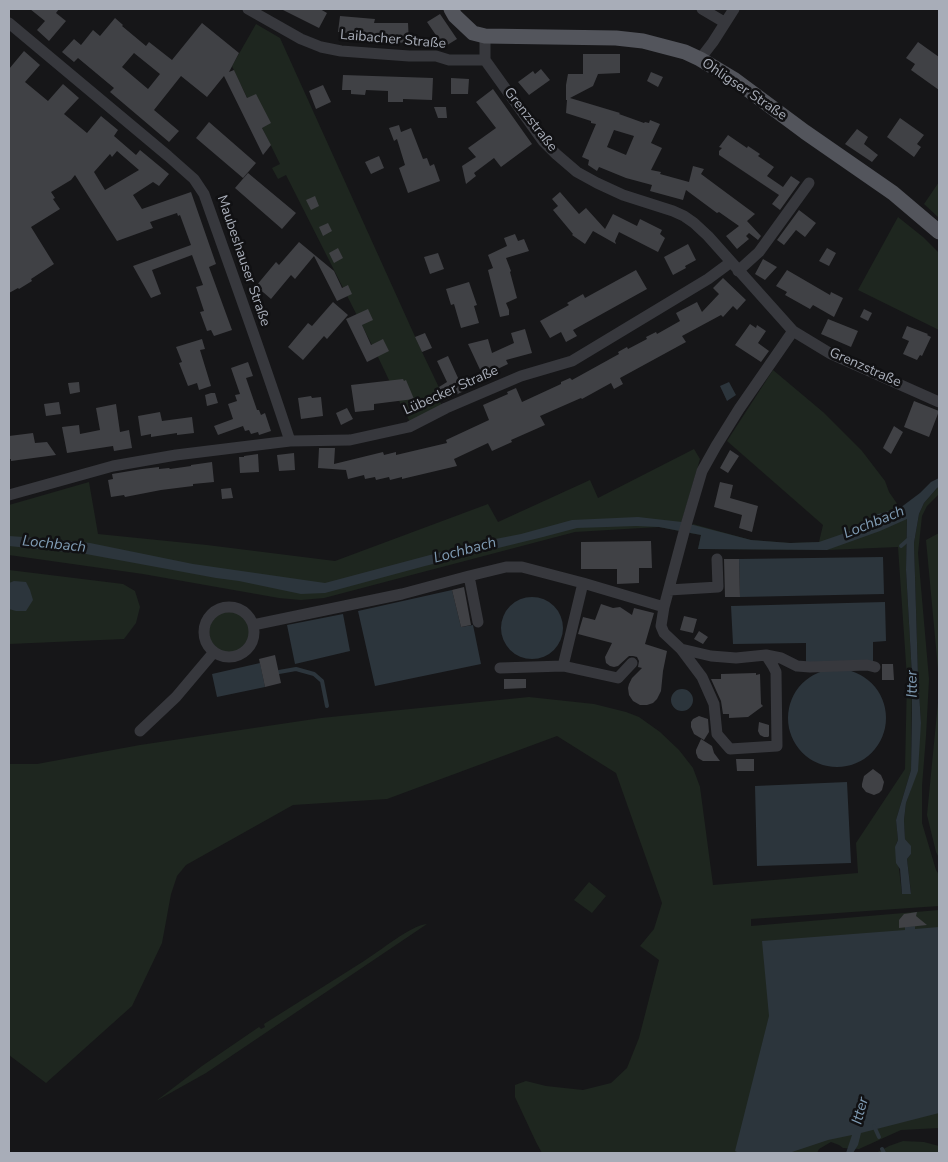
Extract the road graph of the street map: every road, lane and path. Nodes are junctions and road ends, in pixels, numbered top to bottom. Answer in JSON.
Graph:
{"nodes":[{"id":1,"x":248,"y":9,"type":"edge"},
{"id":2,"x":451,"y":9,"type":"edge"},
{"id":3,"x":702,"y":9,"type":"edge"},
{"id":4,"x":734,"y":9,"type":"edge"},
{"id":5,"x":724,"y":22,"type":"junction"},
{"id":6,"x":9,"y":23,"type":"edge"},
{"id":7,"x":485,"y":36,"type":"junction"},
{"id":8,"x":700,"y":59,"type":"junction"},
{"id":9,"x":485,"y":60,"type":"junction"},
{"id":10,"x":809,"y":183,"type":"dead end"},
{"id":11,"x":939,"y":232,"type":"edge"},
{"id":12,"x":734,"y":266,"type":"junction"},
{"id":13,"x":793,"y":331,"type":"junction"},
{"id":14,"x":939,"y":402,"type":"edge"},
{"id":15,"x":290,"y":441,"type":"junction"},
{"id":16,"x":9,"y":495,"type":"edge"},
{"id":17,"x":718,"y":559,"type":"dead end"},
{"id":18,"x":469,"y":576,"type":"junction"},
{"id":19,"x":582,"y":583,"type":"junction"},
{"id":20,"x":669,"y":590,"type":"junction"},
{"id":21,"x":664,"y":607,"type":"junction"},
{"id":22,"x":478,"y":622,"type":"dead end"},
{"id":23,"x":253,"y":625,"type":"junction"},
{"id":24,"x":681,"y":649,"type":"junction"},
{"id":25,"x":214,"y":652,"type":"junction"},
{"id":26,"x":766,"y":655,"type":"junction"},
{"id":27,"x":632,"y":663,"type":"dead end"},
{"id":28,"x":564,"y":666,"type":"junction"},
{"id":29,"x":875,"y":667,"type":"dead end"},
{"id":30,"x":500,"y":668,"type":"dead end"},
{"id":31,"x":140,"y":731,"type":"dead end"}],
"edges":[{"from":1,"to":9,"type":"street","name":"Laibacher Straße"},
{"from":2,"to":7,"type":"main road"},
{"from":3,"to":5,"type":"street"},
{"from":4,"to":5,"type":"street"},
{"from":5,"to":8,"type":"street"},
{"from":6,"to":15,"type":"street","name":"Maubeshauser Straße"},
{"from":7,"to":8,"type":"main road","name":"Ohligser Straße"},
{"from":7,"to":9,"type":"street"},
{"from":8,"to":11,"type":"main road","name":"Ohligser Straße"},
{"from":9,"to":12,"type":"street","name":"Grenzstraße"},
{"from":10,"to":12,"type":"street"},
{"from":12,"to":13,"type":"street","name":"Grenzstraße"},
{"from":12,"to":15,"type":"street","name":"Lübecker Straße"},
{"from":13,"to":14,"type":"street","name":"Grenzstraße"},
{"from":13,"to":20,"type":"street"},
{"from":15,"to":16,"type":"street","name":"Lübecker Straße"},
{"from":17,"to":20,"type":"street"},
{"from":18,"to":19,"type":"street"},
{"from":18,"to":22,"type":"street"},
{"from":18,"to":23,"type":"street"},
{"from":19,"to":21,"type":"street"},
{"from":19,"to":28,"type":"street"},
{"from":20,"to":21,"type":"street"},
{"from":21,"to":24,"type":"street"},
{"from":23,"to":25,"type":"street"},
{"from":23,"to":25,"type":"street"},
{"from":24,"to":26,"type":"street"},
{"from":24,"to":26,"type":"street"},
{"from":25,"to":31,"type":"street"},
{"from":26,"to":29,"type":"street"},
{"from":27,"to":28,"type":"street"},
{"from":28,"to":30,"type":"street"}]}
